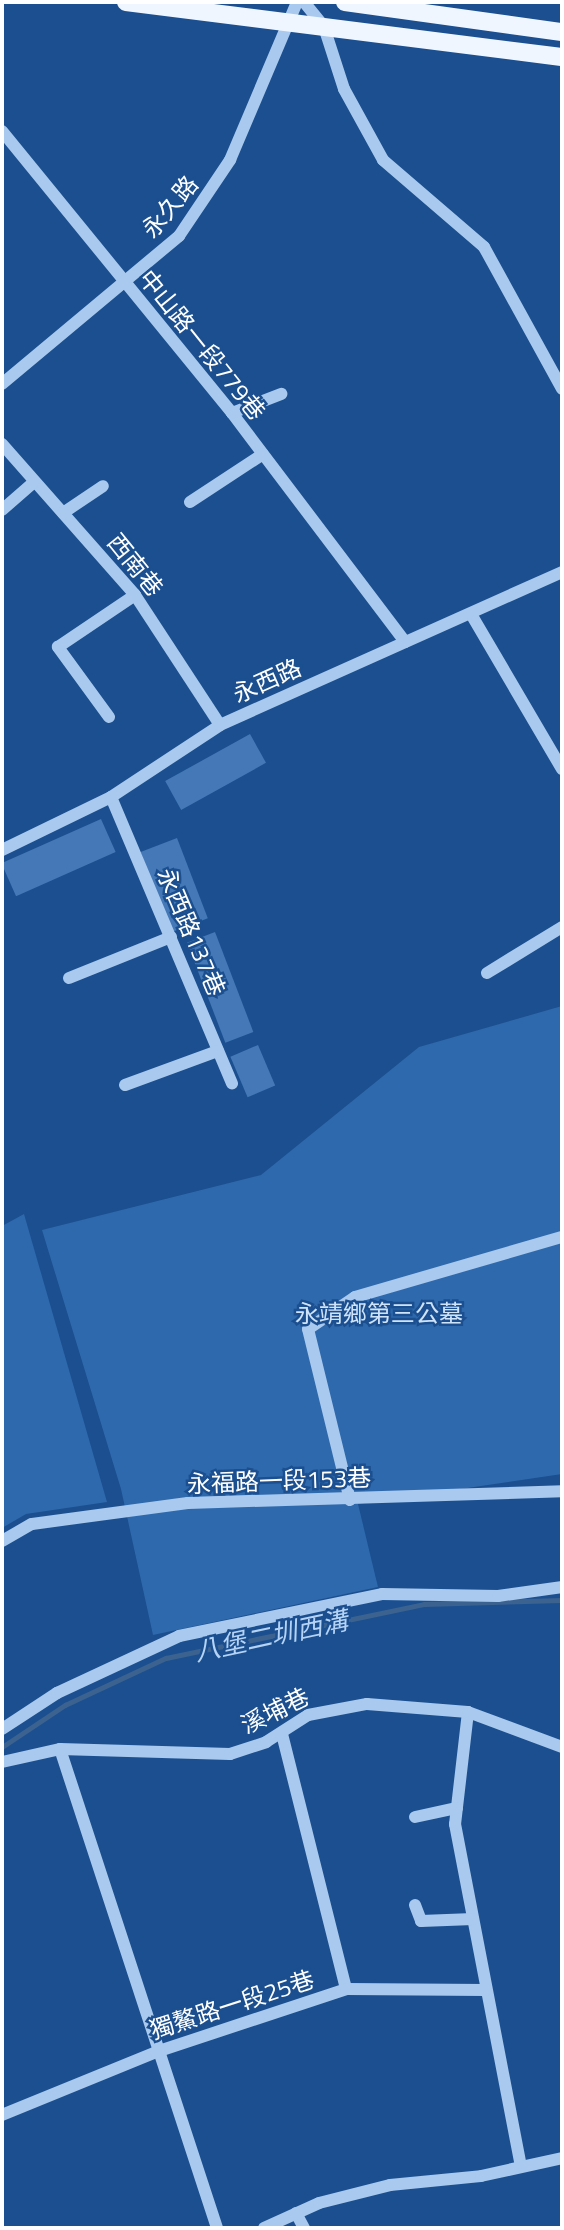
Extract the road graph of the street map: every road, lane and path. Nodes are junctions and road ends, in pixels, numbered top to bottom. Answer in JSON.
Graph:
{"nodes":[{"id":1,"x":126,"y":2,"type":"edge"},
{"id":2,"x":297,"y":2,"type":"edge"},
{"id":3,"x":304,"y":2,"type":"edge"},
{"id":4,"x":345,"y":2,"type":"edge"},
{"id":5,"x":292,"y":23,"type":"junction"},
{"id":6,"x":324,"y":27,"type":"junction"},
{"id":7,"x":562,"y":32,"type":"edge"},
{"id":8,"x":562,"y":57,"type":"edge"},
{"id":9,"x":2,"y":131,"type":"edge"},
{"id":10,"x":125,"y":283,"type":"junction"},
{"id":11,"x":2,"y":384,"type":"edge"},
{"id":12,"x":562,"y":389,"type":"edge"},
{"id":13,"x":281,"y":394,"type":"dead end"},
{"id":14,"x":232,"y":413,"type":"junction"},
{"id":15,"x":2,"y":444,"type":"edge"},
{"id":16,"x":263,"y":454,"type":"junction"},
{"id":17,"x":34,"y":482,"type":"junction"},
{"id":18,"x":103,"y":486,"type":"dead end"},
{"id":19,"x":190,"y":502,"type":"dead end"},
{"id":20,"x":2,"y":510,"type":"edge"},
{"id":21,"x":63,"y":513,"type":"junction"},
{"id":22,"x":562,"y":572,"type":"edge"},
{"id":23,"x":135,"y":595,"type":"junction"},
{"id":24,"x":471,"y":614,"type":"junction"},
{"id":25,"x":405,"y":642,"type":"junction"},
{"id":26,"x":109,"y":718,"type":"dead end"},
{"id":27,"x":220,"y":725,"type":"junction"},
{"id":28,"x":562,"y":769,"type":"edge"},
{"id":29,"x":111,"y":797,"type":"junction"},
{"id":30,"x":2,"y":850,"type":"edge"},
{"id":31,"x":562,"y":927,"type":"edge"},
{"id":32,"x":171,"y":937,"type":"junction"},
{"id":33,"x":487,"y":973,"type":"dead end"},
{"id":34,"x":69,"y":978,"type":"dead end"},
{"id":35,"x":218,"y":1051,"type":"junction"},
{"id":36,"x":232,"y":1083,"type":"dead end"},
{"id":37,"x":125,"y":1084,"type":"dead end"},
{"id":38,"x":562,"y":1237,"type":"edge"},
{"id":39,"x":562,"y":1491,"type":"edge"},
{"id":40,"x":350,"y":1500,"type":"junction"},
{"id":41,"x":2,"y":1541,"type":"edge"},
{"id":42,"x":562,"y":1587,"type":"edge"},
{"id":43,"x":468,"y":1712,"type":"junction"},
{"id":44,"x":2,"y":1728,"type":"edge"},
{"id":45,"x":282,"y":1734,"type":"junction"},
{"id":46,"x":562,"y":1747,"type":"edge"},
{"id":47,"x":60,"y":1749,"type":"junction"},
{"id":48,"x":2,"y":1762,"type":"edge"},
{"id":49,"x":457,"y":1808,"type":"junction"},
{"id":50,"x":415,"y":1817,"type":"dead end"},
{"id":51,"x":415,"y":1905,"type":"dead end"},
{"id":52,"x":473,"y":1919,"type":"junction"},
{"id":53,"x":346,"y":1989,"type":"junction"},
{"id":54,"x":486,"y":1990,"type":"junction"},
{"id":55,"x":156,"y":2052,"type":"junction"},
{"id":56,"x":2,"y":2115,"type":"edge"},
{"id":57,"x":562,"y":2158,"type":"edge"},
{"id":58,"x":520,"y":2165,"type":"junction"},
{"id":59,"x":296,"y":2213,"type":"junction"},
{"id":60,"x":216,"y":2228,"type":"edge"},
{"id":61,"x":264,"y":2228,"type":"edge"},
{"id":62,"x":304,"y":2228,"type":"edge"}],
"edges":[{"from":1,"to":5,"type":"main road"},
{"from":2,"to":5,"type":"street","name":"永久路"},
{"from":3,"to":6,"type":"street"},
{"from":4,"to":7,"type":"main road"},
{"from":5,"to":6,"type":"main road"},
{"from":5,"to":10,"type":"street","name":"永久路"},
{"from":6,"to":8,"type":"main road"},
{"from":6,"to":12,"type":"street"},
{"from":9,"to":10,"type":"street","name":"中山路一段779巷"},
{"from":10,"to":11,"type":"street","name":"永久路"},
{"from":10,"to":14,"type":"street","name":"中山路一段779巷"},
{"from":13,"to":14,"type":"street"},
{"from":14,"to":16,"type":"street","name":"中山路一段779巷"},
{"from":15,"to":17,"type":"street","name":"西南巷"},
{"from":16,"to":19,"type":"street","name":"中山路一段779巷"},
{"from":16,"to":25,"type":"street","name":"中山路一段779巷"},
{"from":17,"to":20,"type":"street"},
{"from":17,"to":21,"type":"street","name":"西南巷"},
{"from":18,"to":21,"type":"street"},
{"from":21,"to":23,"type":"street","name":"西南巷"},
{"from":22,"to":24,"type":"street","name":"永西路"},
{"from":23,"to":26,"type":"street"},
{"from":23,"to":27,"type":"street","name":"西南巷"},
{"from":24,"to":25,"type":"street","name":"永西路"},
{"from":24,"to":28,"type":"street"},
{"from":25,"to":27,"type":"street","name":"永西路"},
{"from":27,"to":29,"type":"street","name":"永西路"},
{"from":29,"to":30,"type":"street","name":"永西路"},
{"from":29,"to":32,"type":"street","name":"永西路137巷"},
{"from":31,"to":33,"type":"street"},
{"from":32,"to":34,"type":"street"},
{"from":32,"to":35,"type":"street","name":"永西路137巷"},
{"from":35,"to":36,"type":"street","name":"永西路137巷"},
{"from":35,"to":37,"type":"street"},
{"from":38,"to":40,"type":"street"},
{"from":39,"to":40,"type":"street","name":"永福路一段153巷"},
{"from":40,"to":41,"type":"street","name":"永福路一段153巷"},
{"from":42,"to":44,"type":"street"},
{"from":43,"to":45,"type":"street","name":"溪埔巷"},
{"from":43,"to":46,"type":"street","name":"溪埔巷"},
{"from":43,"to":49,"type":"street"},
{"from":45,"to":47,"type":"street","name":"溪埔巷"},
{"from":45,"to":53,"type":"street"},
{"from":47,"to":48,"type":"street","name":"溪埔巷"},
{"from":47,"to":55,"type":"street"},
{"from":49,"to":50,"type":"street"},
{"from":49,"to":52,"type":"street"},
{"from":51,"to":52,"type":"street"},
{"from":52,"to":54,"type":"street"},
{"from":53,"to":54,"type":"street","name":"獨鰲路一段25巷"},
{"from":53,"to":55,"type":"street","name":"獨鰲路一段25巷"},
{"from":54,"to":58,"type":"street"},
{"from":55,"to":56,"type":"street","name":"獨鰲路一段25巷"},
{"from":55,"to":60,"type":"street"},
{"from":57,"to":58,"type":"street"},
{"from":58,"to":59,"type":"street"},
{"from":59,"to":61,"type":"street"},
{"from":59,"to":62,"type":"street"}]}
